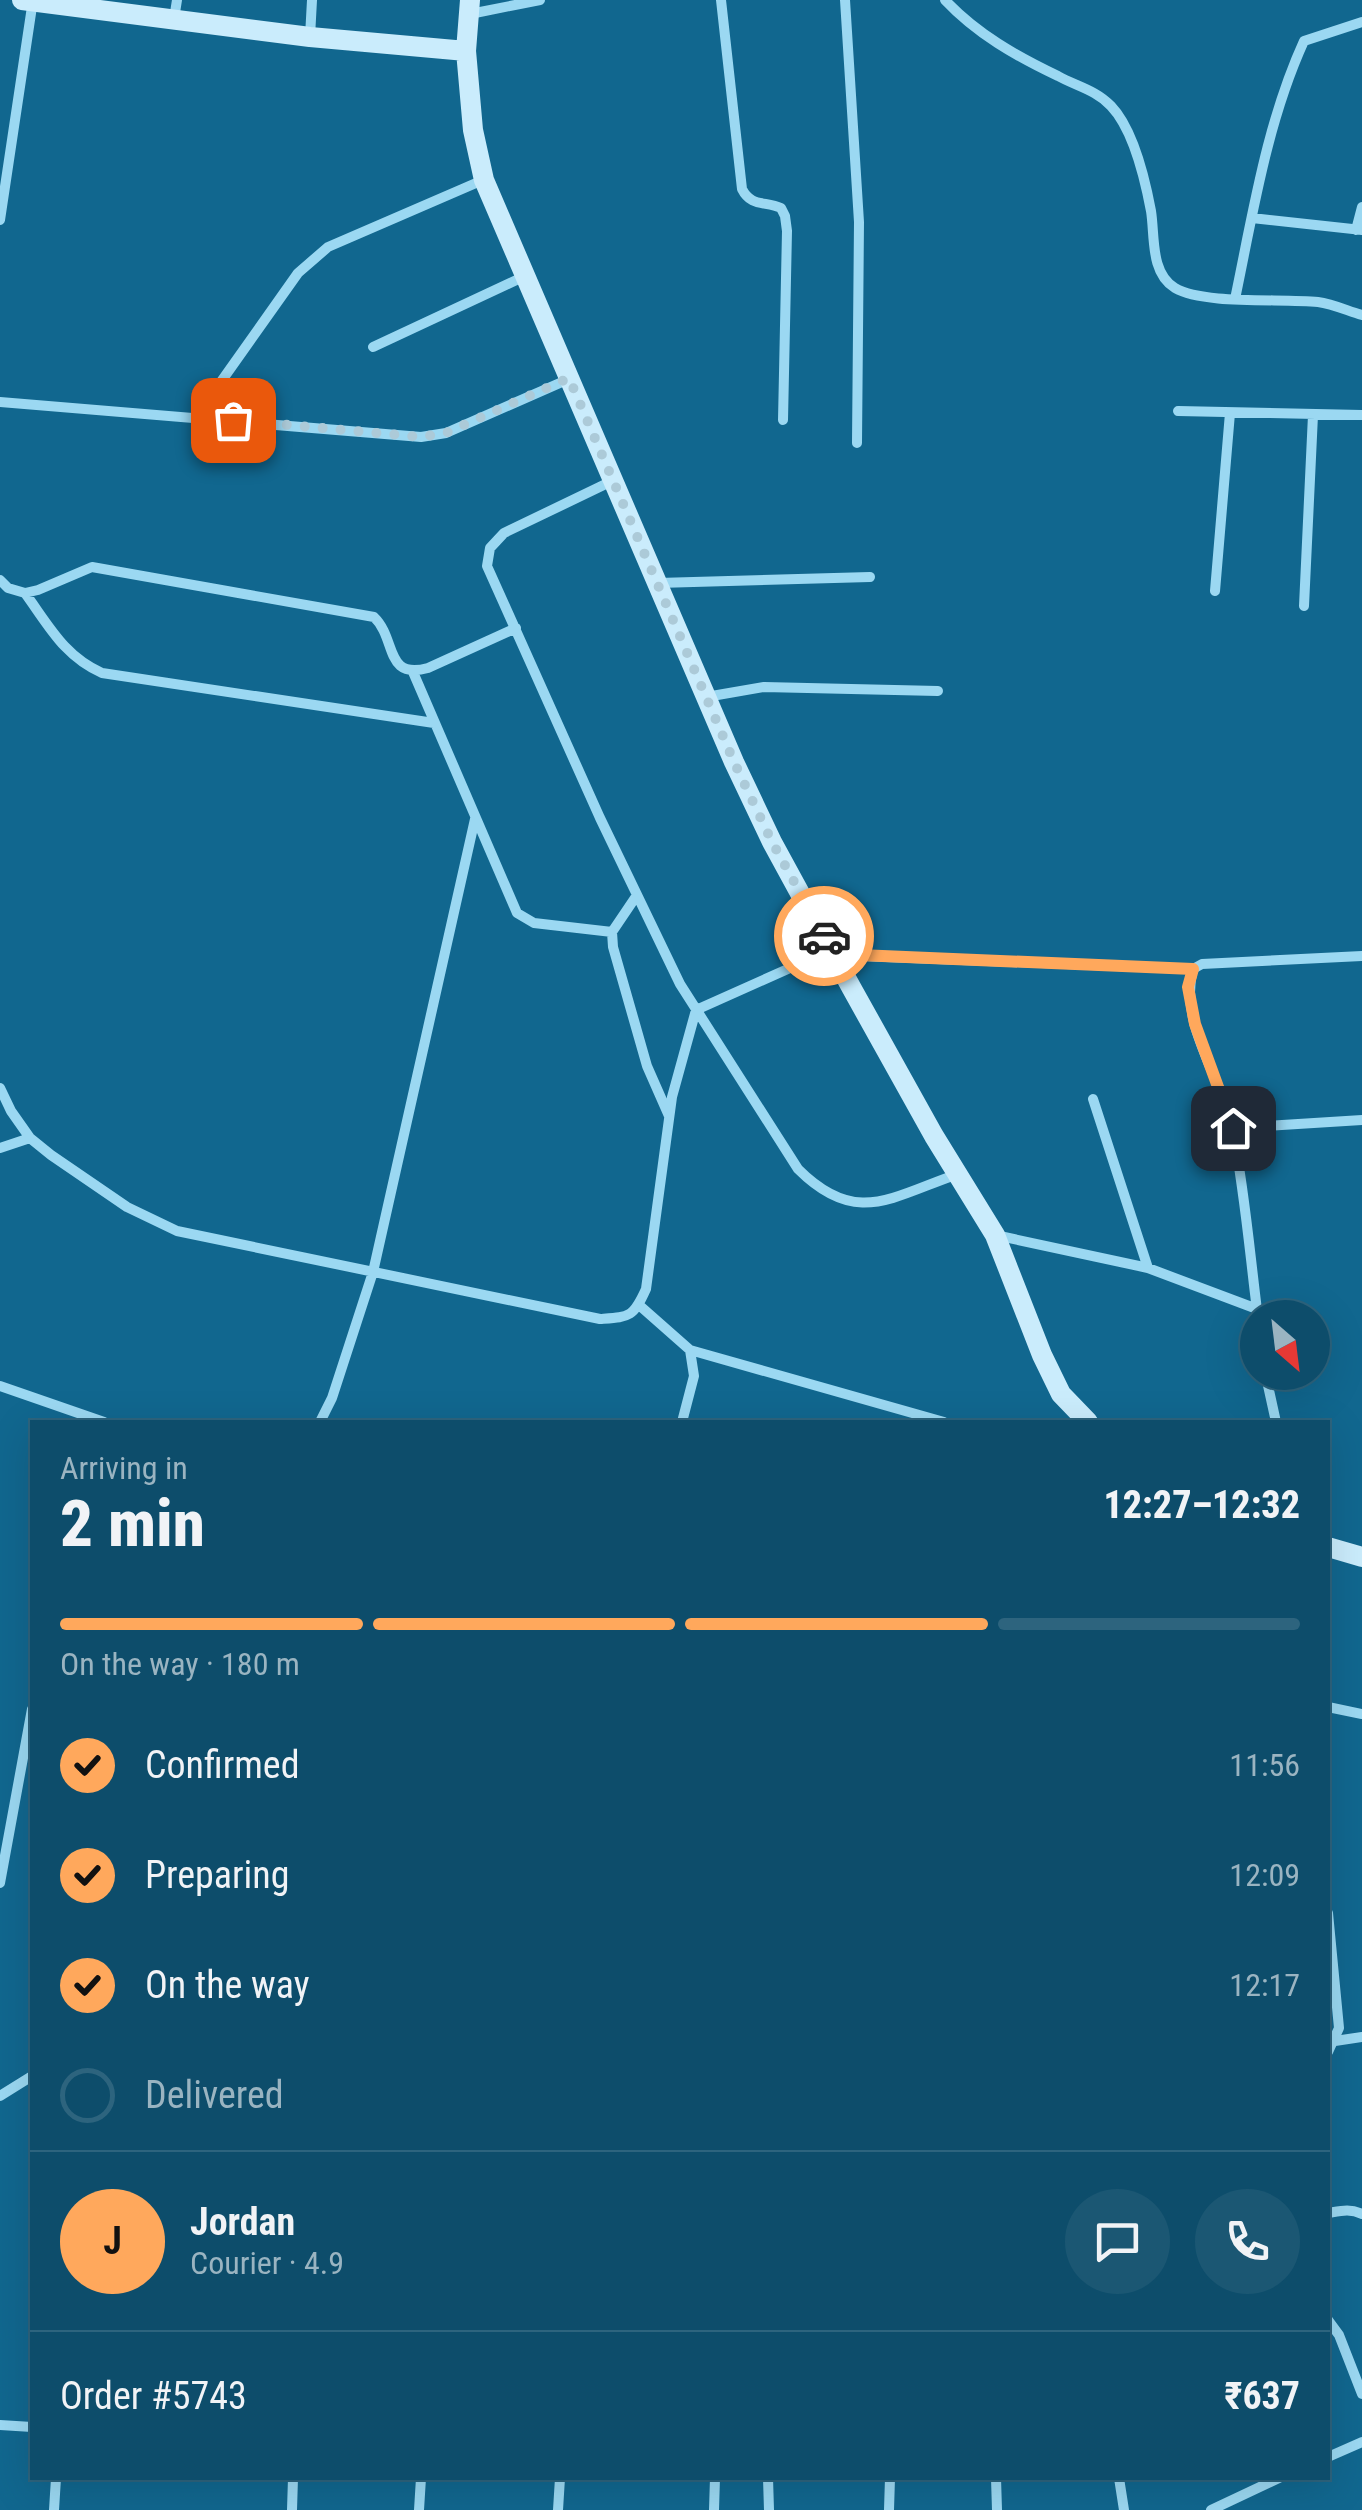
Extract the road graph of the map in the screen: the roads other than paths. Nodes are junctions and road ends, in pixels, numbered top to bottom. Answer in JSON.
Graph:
{"nodes":[{"id":1,"x":29,"y":0,"type":"edge"},
{"id":2,"x":312,"y":0,"type":"edge"},
{"id":3,"x":540,"y":0,"type":"edge"},
{"id":4,"x":721,"y":0,"type":"edge"},
{"id":5,"x":846,"y":0,"type":"edge"},
{"id":6,"x":945,"y":0,"type":"edge"},
{"id":7,"x":470,"y":7,"type":"edge"},
{"id":8,"x":175,"y":10,"type":"edge"},
{"id":9,"x":1362,"y":22,"type":"edge"},
{"id":10,"x":310,"y":37,"type":"junction"},
{"id":11,"x":466,"y":51,"type":"junction"},
{"id":12,"x":484,"y":180,"type":"junction"},
{"id":13,"x":1362,"y":208,"type":"edge"},
{"id":14,"x":1252,"y":218,"type":"junction"},
{"id":15,"x":0,"y":220,"type":"edge"},
{"id":16,"x":1359,"y":230,"type":"edge"},
{"id":17,"x":525,"y":276,"type":"junction"},
{"id":18,"x":1235,"y":300,"type":"junction"},
{"id":19,"x":1362,"y":315,"type":"edge"},
{"id":20,"x":373,"y":347,"type":"dead end"},
{"id":21,"x":569,"y":378,"type":"junction"},
{"id":22,"x":0,"y":402,"type":"edge"},
{"id":23,"x":1178,"y":411,"type":"dead end"},
{"id":24,"x":1230,"y":413,"type":"junction"},
{"id":25,"x":1314,"y":415,"type":"junction"},
{"id":26,"x":1362,"y":415,"type":"edge"},
{"id":27,"x":196,"y":417,"type":"junction"},
{"id":28,"x":783,"y":420,"type":"dead end"},
{"id":29,"x":856,"y":444,"type":"dead end"},
{"id":30,"x":613,"y":480,"type":"junction"},
{"id":31,"x":870,"y":577,"type":"dead end"},
{"id":32,"x":0,"y":580,"type":"edge"},
{"id":33,"x":658,"y":583,"type":"junction"},
{"id":34,"x":1215,"y":591,"type":"dead end"},
{"id":35,"x":25,"y":593,"type":"junction"},
{"id":36,"x":1304,"y":606,"type":"dead end"},
{"id":37,"x":516,"y":628,"type":"junction"},
{"id":38,"x":413,"y":672,"type":"junction"},
{"id":39,"x":938,"y":691,"type":"dead end"},
{"id":40,"x":706,"y":697,"type":"junction"},
{"id":41,"x":434,"y":723,"type":"junction"},
{"id":42,"x":475,"y":818,"type":"junction"},
{"id":43,"x":637,"y":895,"type":"junction"},
{"id":44,"x":612,"y":932,"type":"junction"},
{"id":45,"x":835,"y":954,"type":"junction"},
{"id":46,"x":1362,"y":956,"type":"edge"},
{"id":47,"x":1193,"y":969,"type":"junction"},
{"id":48,"x":696,"y":1010,"type":"junction"},
{"id":49,"x":0,"y":1088,"type":"edge"},
{"id":50,"x":1092,"y":1099,"type":"dead end"},
{"id":51,"x":669,"y":1117,"type":"junction"},
{"id":52,"x":1362,"y":1120,"type":"edge"},
{"id":53,"x":1233,"y":1128,"type":"junction"},
{"id":54,"x":30,"y":1138,"type":"junction"},
{"id":55,"x":0,"y":1148,"type":"edge"},
{"id":56,"x":958,"y":1174,"type":"junction"},
{"id":57,"x":995,"y":1235,"type":"junction"},
{"id":58,"x":1148,"y":1268,"type":"junction"},
{"id":59,"x":374,"y":1272,"type":"junction"},
{"id":60,"x":1256,"y":1300,"type":"edge"},
{"id":61,"x":639,"y":1305,"type":"junction"},
{"id":62,"x":1240,"y":1306,"type":"edge"},
{"id":63,"x":690,"y":1350,"type":"junction"},
{"id":64,"x":0,"y":1386,"type":"edge"},
{"id":65,"x":1269,"y":1390,"type":"edge"},
{"id":66,"x":96,"y":1420,"type":"edge"},
{"id":67,"x":321,"y":1420,"type":"edge"},
{"id":68,"x":683,"y":1420,"type":"edge"},
{"id":69,"x":937,"y":1420,"type":"edge"},
{"id":70,"x":1086,"y":1420,"type":"edge"},
{"id":71,"x":1276,"y":1420,"type":"edge"},
{"id":72,"x":1330,"y":1548,"type":"edge"},
{"id":73,"x":1362,"y":1557,"type":"edge"},
{"id":74,"x":1330,"y":1706,"type":"edge"},
{"id":75,"x":1362,"y":1714,"type":"edge"},
{"id":76,"x":30,"y":1720,"type":"edge"},
{"id":77,"x":0,"y":1882,"type":"edge"},
{"id":78,"x":1330,"y":1933,"type":"edge"},
{"id":79,"x":1362,"y":2037,"type":"edge"},
{"id":80,"x":1335,"y":2040,"type":"junction"},
{"id":81,"x":1330,"y":2049,"type":"edge"},
{"id":82,"x":30,"y":2077,"type":"edge"},
{"id":83,"x":0,"y":2096,"type":"edge"},
{"id":84,"x":1330,"y":2213,"type":"edge"},
{"id":85,"x":1362,"y":2214,"type":"edge"},
{"id":86,"x":1330,"y":2323,"type":"edge"},
{"id":87,"x":1362,"y":2394,"type":"edge"},
{"id":88,"x":0,"y":2426,"type":"edge"},
{"id":89,"x":30,"y":2427,"type":"edge"},
{"id":90,"x":1362,"y":2442,"type":"edge"},
{"id":91,"x":1330,"y":2456,"type":"edge"},
{"id":92,"x":56,"y":2480,"type":"edge"},
{"id":93,"x":294,"y":2480,"type":"edge"},
{"id":94,"x":421,"y":2480,"type":"edge"},
{"id":95,"x":560,"y":2480,"type":"edge"},
{"id":96,"x":715,"y":2480,"type":"edge"},
{"id":97,"x":768,"y":2480,"type":"edge"},
{"id":98,"x":890,"y":2480,"type":"edge"},
{"id":99,"x":996,"y":2480,"type":"edge"},
{"id":100,"x":1119,"y":2480,"type":"edge"},
{"id":101,"x":1273,"y":2480,"type":"edge"},
{"id":102,"x":54,"y":2510,"type":"edge"},
{"id":103,"x":292,"y":2510,"type":"edge"},
{"id":104,"x":419,"y":2510,"type":"edge"},
{"id":105,"x":558,"y":2510,"type":"edge"},
{"id":106,"x":714,"y":2510,"type":"edge"},
{"id":107,"x":769,"y":2510,"type":"edge"},
{"id":108,"x":890,"y":2510,"type":"edge"},
{"id":109,"x":997,"y":2510,"type":"edge"},
{"id":110,"x":1124,"y":2510,"type":"edge"},
{"id":111,"x":1211,"y":2510,"type":"edge"}],
"edges":[{"from":1,"to":8,"type":"street"},
{"from":1,"to":15,"type":"street"},
{"from":2,"to":10,"type":"street"},
{"from":3,"to":7,"type":"street"},
{"from":4,"to":28,"type":"street"},
{"from":5,"to":29,"type":"street"},
{"from":6,"to":18,"type":"street"},
{"from":7,"to":11,"type":"street"},
{"from":8,"to":10,"type":"street"},
{"from":9,"to":14,"type":"street"},
{"from":10,"to":11,"type":"street"},
{"from":11,"to":12,"type":"street"},
{"from":12,"to":17,"type":"street"},
{"from":12,"to":27,"type":"street"},
{"from":13,"to":16,"type":"street"},
{"from":14,"to":16,"type":"street"},
{"from":14,"to":18,"type":"street"},
{"from":17,"to":20,"type":"street"},
{"from":17,"to":21,"type":"street"},
{"from":18,"to":19,"type":"street"},
{"from":21,"to":27,"type":"street"},
{"from":21,"to":30,"type":"street"},
{"from":22,"to":27,"type":"street"},
{"from":23,"to":24,"type":"street"},
{"from":24,"to":25,"type":"street"},
{"from":24,"to":34,"type":"street"},
{"from":25,"to":26,"type":"street"},
{"from":25,"to":36,"type":"street"},
{"from":30,"to":33,"type":"street"},
{"from":30,"to":37,"type":"street"},
{"from":31,"to":33,"type":"street"},
{"from":32,"to":35,"type":"street"},
{"from":33,"to":40,"type":"street"},
{"from":35,"to":38,"type":"street"},
{"from":35,"to":41,"type":"street"},
{"from":37,"to":38,"type":"street"},
{"from":37,"to":43,"type":"street"},
{"from":38,"to":41,"type":"street"},
{"from":39,"to":40,"type":"street"},
{"from":40,"to":45,"type":"street"},
{"from":41,"to":42,"type":"street"},
{"from":42,"to":44,"type":"street"},
{"from":42,"to":59,"type":"street"},
{"from":43,"to":44,"type":"street"},
{"from":43,"to":48,"type":"street"},
{"from":44,"to":51,"type":"street"},
{"from":45,"to":47,"type":"street"},
{"from":45,"to":48,"type":"street"},
{"from":45,"to":56,"type":"street"},
{"from":46,"to":47,"type":"street"},
{"from":47,"to":53,"type":"street"},
{"from":48,"to":51,"type":"street"},
{"from":48,"to":56,"type":"street"},
{"from":49,"to":54,"type":"street"},
{"from":50,"to":58,"type":"street"},
{"from":51,"to":61,"type":"street"},
{"from":52,"to":53,"type":"street"},
{"from":53,"to":60,"type":"street"},
{"from":54,"to":55,"type":"street"},
{"from":54,"to":59,"type":"street"},
{"from":56,"to":57,"type":"street"},
{"from":57,"to":58,"type":"street"},
{"from":57,"to":70,"type":"street"},
{"from":58,"to":62,"type":"street"},
{"from":59,"to":61,"type":"street"},
{"from":59,"to":67,"type":"street"},
{"from":61,"to":63,"type":"street"},
{"from":63,"to":68,"type":"street"},
{"from":63,"to":69,"type":"street"},
{"from":64,"to":66,"type":"street"},
{"from":65,"to":71,"type":"street"},
{"from":72,"to":73,"type":"street"},
{"from":74,"to":75,"type":"street"},
{"from":76,"to":77,"type":"street"},
{"from":78,"to":80,"type":"street"},
{"from":79,"to":80,"type":"street"},
{"from":80,"to":81,"type":"street"},
{"from":82,"to":83,"type":"street"},
{"from":84,"to":85,"type":"street"},
{"from":86,"to":87,"type":"street"},
{"from":88,"to":89,"type":"street"},
{"from":90,"to":91,"type":"street"},
{"from":92,"to":102,"type":"street"},
{"from":93,"to":103,"type":"street"},
{"from":94,"to":104,"type":"street"},
{"from":95,"to":105,"type":"street"},
{"from":96,"to":106,"type":"street"},
{"from":97,"to":107,"type":"street"},
{"from":98,"to":108,"type":"street"},
{"from":99,"to":109,"type":"street"},
{"from":100,"to":110,"type":"street"},
{"from":101,"to":111,"type":"street"}]}
